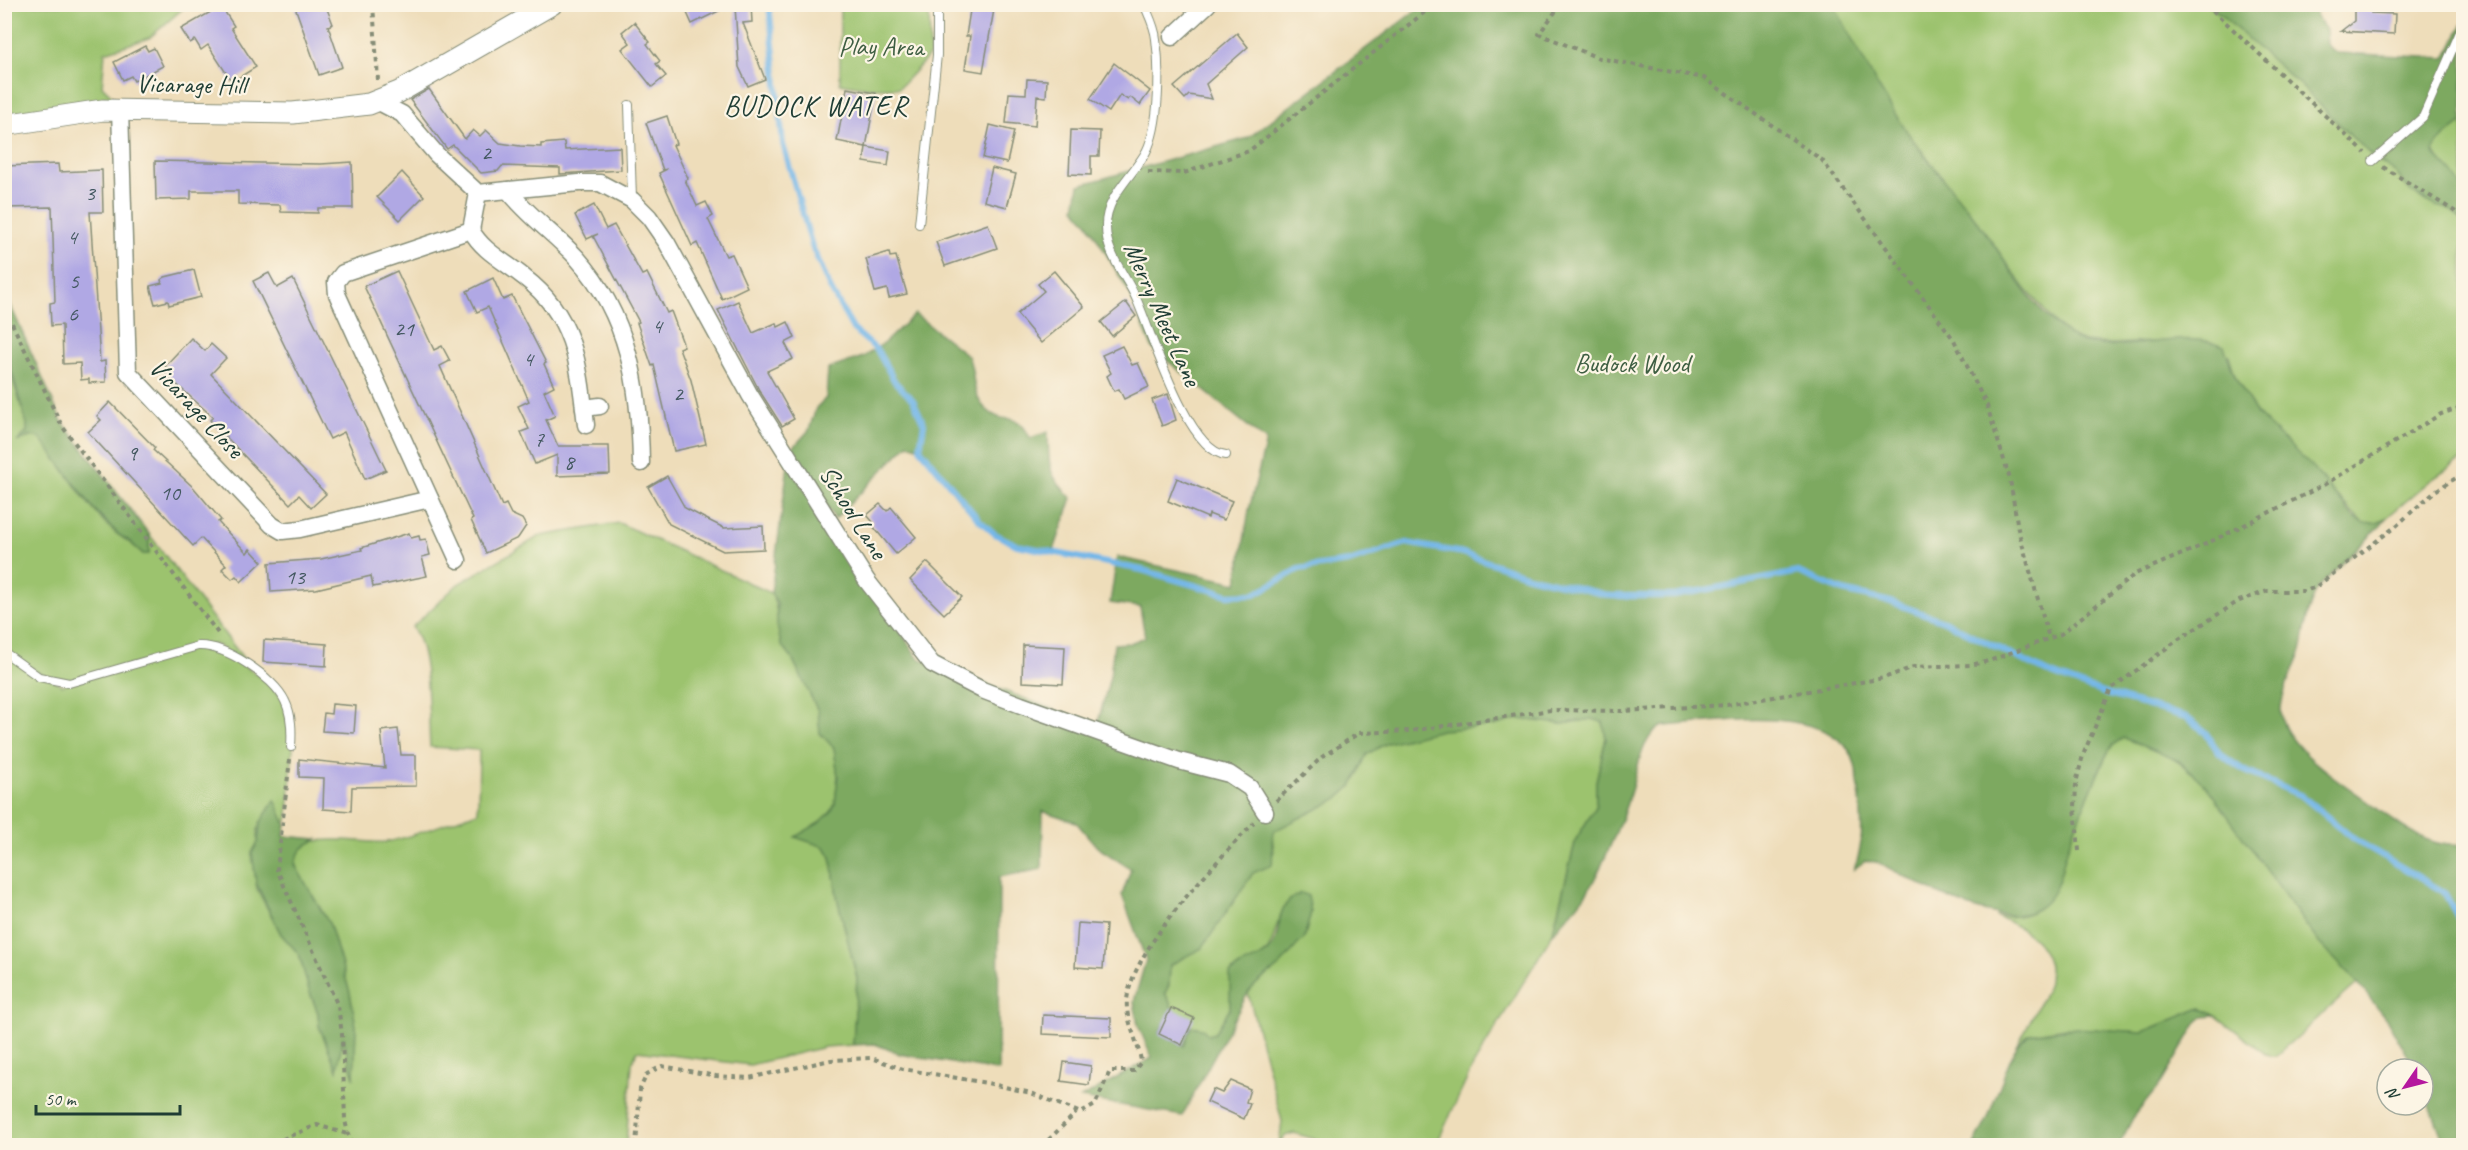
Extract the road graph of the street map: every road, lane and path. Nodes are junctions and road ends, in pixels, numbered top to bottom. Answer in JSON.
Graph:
{"nodes":[{"id":1,"x":373,"y":4,"type":"edge"},
{"id":2,"x":552,"y":4,"type":"edge"},
{"id":3,"x":937,"y":4,"type":"edge"},
{"id":4,"x":1144,"y":4,"type":"edge"},
{"id":5,"x":1208,"y":4,"type":"edge"},
{"id":6,"x":1435,"y":4,"type":"edge"},
{"id":7,"x":1561,"y":4,"type":"edge"},
{"id":8,"x":2205,"y":4,"type":"edge"},
{"id":9,"x":2463,"y":23,"type":"edge"},
{"id":10,"x":1172,"y":37,"type":"dead end"},
{"id":11,"x":377,"y":101,"type":"junction"},
{"id":12,"x":629,"y":105,"type":"dead end"},
{"id":13,"x":120,"y":110,"type":"junction"},
{"id":14,"x":4,"y":125,"type":"edge"},
{"id":15,"x":2373,"y":160,"type":"junction"},
{"id":16,"x":1132,"y":172,"type":"junction"},
{"id":17,"x":508,"y":190,"type":"junction"},
{"id":18,"x":478,"y":193,"type":"junction"},
{"id":19,"x":632,"y":200,"type":"junction"},
{"id":20,"x":2463,"y":217,"type":"edge"},
{"id":21,"x":920,"y":224,"type":"dead end"},
{"id":22,"x":471,"y":230,"type":"junction"},
{"id":23,"x":4,"y":308,"type":"edge"},
{"id":24,"x":2463,"y":406,"type":"edge"},
{"id":25,"x":590,"y":413,"type":"dead end"},
{"id":26,"x":1226,"y":455,"type":"dead end"},
{"id":27,"x":641,"y":464,"type":"dead end"},
{"id":28,"x":2463,"y":473,"type":"edge"},
{"id":29,"x":430,"y":499,"type":"junction"},
{"id":30,"x":458,"y":560,"type":"dead end"},
{"id":31,"x":2049,"y":638,"type":"junction"},
{"id":32,"x":4,"y":652,"type":"edge"},
{"id":33,"x":237,"y":658,"type":"junction"},
{"id":34,"x":291,"y":747,"type":"joint"},
{"id":35,"x":1265,"y":812,"type":"junction"},
{"id":36,"x":2079,"y":851,"type":"dead end"},
{"id":37,"x":1076,"y":1113,"type":"junction"},
{"id":38,"x":348,"y":1134,"type":"junction"},
{"id":39,"x":266,"y":1146,"type":"edge"},
{"id":40,"x":354,"y":1146,"type":"edge"},
{"id":41,"x":636,"y":1146,"type":"edge"},
{"id":42,"x":1042,"y":1146,"type":"edge"}],
"edges":[{"from":1,"to":11,"type":"path"},
{"from":2,"to":11,"type":"street","name":"Vicarage Hill"},
{"from":3,"to":21,"type":"lane"},
{"from":4,"to":16,"type":"lane","name":"Merry Meet Lane"},
{"from":5,"to":10,"type":"street"},
{"from":6,"to":16,"type":"path"},
{"from":7,"to":31,"type":"path"},
{"from":8,"to":15,"type":"path"},
{"from":9,"to":15,"type":"lane"},
{"from":11,"to":13,"type":"street","name":"Vicarage Hill"},
{"from":11,"to":18,"type":"street"},
{"from":12,"to":19,"type":"lane"},
{"from":13,"to":14,"type":"street","name":"Vicarage Hill"},
{"from":13,"to":29,"type":"street","name":"Vicarage Close"},
{"from":15,"to":20,"type":"path"},
{"from":16,"to":26,"type":"lane","name":"Merry Meet Lane"},
{"from":17,"to":18,"type":"street","name":"School Lane"},
{"from":17,"to":19,"type":"street","name":"School Lane"},
{"from":17,"to":27,"type":"street"},
{"from":18,"to":22,"type":"street"},
{"from":19,"to":35,"type":"street","name":"School Lane"},
{"from":22,"to":25,"type":"street"},
{"from":22,"to":29,"type":"street"},
{"from":23,"to":33,"type":"path"},
{"from":24,"to":31,"type":"path"},
{"from":28,"to":36,"type":"path"},
{"from":29,"to":30,"type":"street"},
{"from":31,"to":35,"type":"path"},
{"from":32,"to":33,"type":"lane"},
{"from":33,"to":34,"type":"lane"},
{"from":34,"to":38,"type":"path"},
{"from":35,"to":37,"type":"path"},
{"from":37,"to":41,"type":"path"},
{"from":37,"to":42,"type":"path"},
{"from":38,"to":39,"type":"path"},
{"from":38,"to":40,"type":"path"}]}
